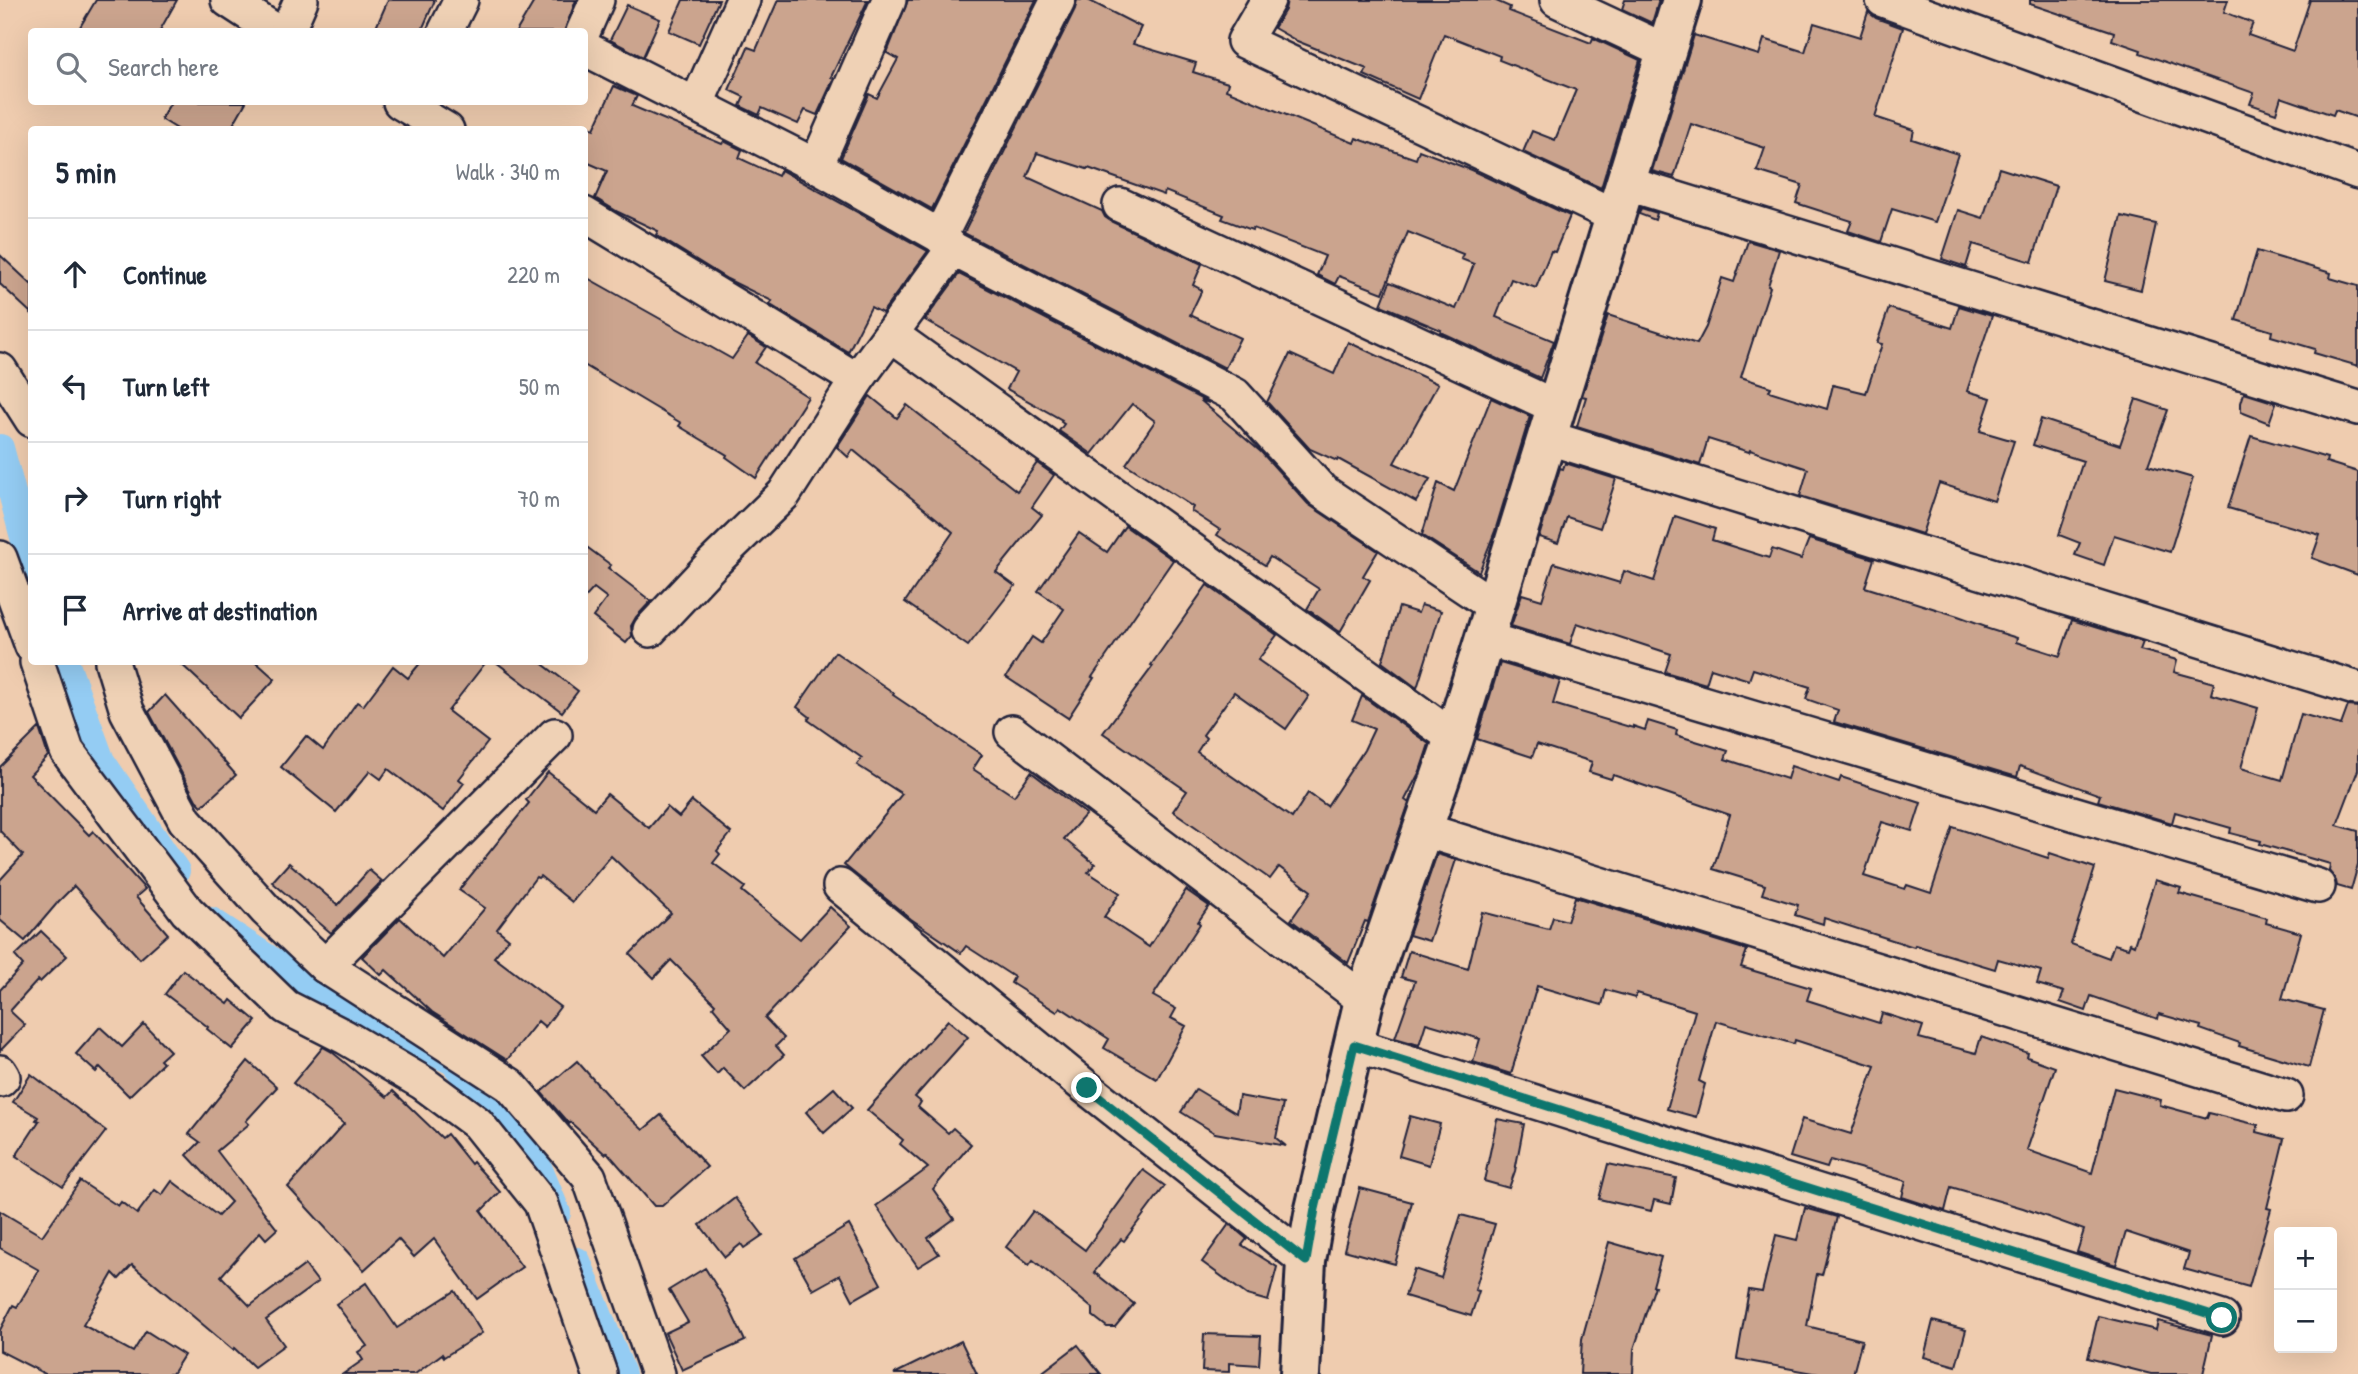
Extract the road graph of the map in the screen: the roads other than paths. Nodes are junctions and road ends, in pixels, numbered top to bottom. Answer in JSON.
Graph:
{"nodes":[{"id":1,"x":228,"y":0,"type":"edge"},
{"id":2,"x":301,"y":0,"type":"edge"},
{"id":3,"x":461,"y":0,"type":"edge"},
{"id":4,"x":597,"y":0,"type":"edge"},
{"id":5,"x":743,"y":0,"type":"edge"},
{"id":6,"x":889,"y":0,"type":"edge"},
{"id":7,"x":1058,"y":0,"type":"edge"},
{"id":8,"x":1268,"y":0,"type":"edge"},
{"id":9,"x":1557,"y":0,"type":"edge"},
{"id":10,"x":1682,"y":0,"type":"edge"},
{"id":11,"x":1883,"y":0,"type":"edge"},
{"id":12,"x":271,"y":28,"type":"edge"},
{"id":13,"x":289,"y":28,"type":"edge"},
{"id":14,"x":447,"y":28,"type":"edge"},
{"id":15,"x":585,"y":28,"type":"edge"},
{"id":16,"x":588,"y":50,"type":"edge"},
{"id":17,"x":1666,"y":51,"type":"junction"},
{"id":18,"x":409,"y":105,"type":"edge"},
{"id":19,"x":696,"y":105,"type":"junction"},
{"id":20,"x":441,"y":126,"type":"edge"},
{"id":21,"x":816,"y":166,"type":"junction"},
{"id":22,"x":2358,"y":172,"type":"edge"},
{"id":23,"x":1620,"y":200,"type":"junction"},
{"id":24,"x":1120,"y":205,"type":"dead end"},
{"id":25,"x":588,"y":216,"type":"edge"},
{"id":26,"x":946,"y":242,"type":"junction"},
{"id":27,"x":892,"y":335,"type":"junction"},
{"id":28,"x":0,"y":370,"type":"edge"},
{"id":29,"x":857,"y":380,"type":"junction"},
{"id":30,"x":2358,"y":408,"type":"edge"},
{"id":31,"x":28,"y":414,"type":"edge"},
{"id":32,"x":1551,"y":422,"type":"junction"},
{"id":33,"x":3,"y":577,"type":"edge"},
{"id":34,"x":1488,"y":622,"type":"junction"},
{"id":35,"x":650,"y":630,"type":"dead end"},
{"id":36,"x":28,"y":636,"type":"edge"},
{"id":37,"x":38,"y":665,"type":"edge"},
{"id":38,"x":113,"y":665,"type":"edge"},
{"id":39,"x":2355,"y":688,"type":"dead end"},
{"id":40,"x":1012,"y":732,"type":"dead end"},
{"id":41,"x":555,"y":735,"type":"dead end"},
{"id":42,"x":1454,"y":738,"type":"junction"},
{"id":43,"x":1424,"y":830,"type":"junction"},
{"id":44,"x":839,"y":886,"type":"dead end"},
{"id":45,"x":2318,"y":886,"type":"dead end"},
{"id":46,"x":325,"y":966,"type":"junction"},
{"id":47,"x":1364,"y":1000,"type":"junction"},
{"id":48,"x":1354,"y":1045,"type":"junction"},
{"id":49,"x":0,"y":1072,"type":"edge"},
{"id":50,"x":0,"y":1080,"type":"edge"},
{"id":51,"x":2286,"y":1096,"type":"dead end"},
{"id":52,"x":1306,"y":1261,"type":"junction"},
{"id":53,"x":2222,"y":1318,"type":"dead end"},
{"id":54,"x":600,"y":1374,"type":"edge"},
{"id":55,"x":658,"y":1374,"type":"edge"},
{"id":56,"x":1300,"y":1374,"type":"edge"}],
"edges":[{"from":1,"to":12,"type":"street"},
{"from":2,"to":13,"type":"street"},
{"from":3,"to":14,"type":"street"},
{"from":4,"to":15,"type":"street"},
{"from":5,"to":19,"type":"street"},
{"from":6,"to":21,"type":"street"},
{"from":7,"to":26,"type":"street"},
{"from":8,"to":23,"type":"street"},
{"from":9,"to":17,"type":"street"},
{"from":10,"to":17,"type":"street"},
{"from":11,"to":22,"type":"street"},
{"from":16,"to":19,"type":"street"},
{"from":17,"to":23,"type":"street"},
{"from":18,"to":20,"type":"street"},
{"from":19,"to":21,"type":"street"},
{"from":21,"to":26,"type":"street"},
{"from":23,"to":30,"type":"street"},
{"from":23,"to":32,"type":"street"},
{"from":24,"to":32,"type":"street"},
{"from":25,"to":29,"type":"street"},
{"from":26,"to":27,"type":"street"},
{"from":26,"to":34,"type":"street"},
{"from":27,"to":29,"type":"street"},
{"from":27,"to":42,"type":"street"},
{"from":28,"to":31,"type":"street"},
{"from":29,"to":35,"type":"street"},
{"from":32,"to":34,"type":"street"},
{"from":32,"to":39,"type":"street"},
{"from":33,"to":36,"type":"street"},
{"from":34,"to":42,"type":"street"},
{"from":34,"to":45,"type":"street"},
{"from":37,"to":54,"type":"street"},
{"from":38,"to":46,"type":"street"},
{"from":40,"to":47,"type":"street"},
{"from":41,"to":46,"type":"street"},
{"from":42,"to":43,"type":"street"},
{"from":43,"to":47,"type":"street"},
{"from":43,"to":51,"type":"street"},
{"from":44,"to":52,"type":"street"},
{"from":46,"to":55,"type":"street"},
{"from":47,"to":48,"type":"street"},
{"from":48,"to":52,"type":"street"},
{"from":48,"to":53,"type":"street"},
{"from":49,"to":50,"type":"street"},
{"from":52,"to":56,"type":"street"}]}
